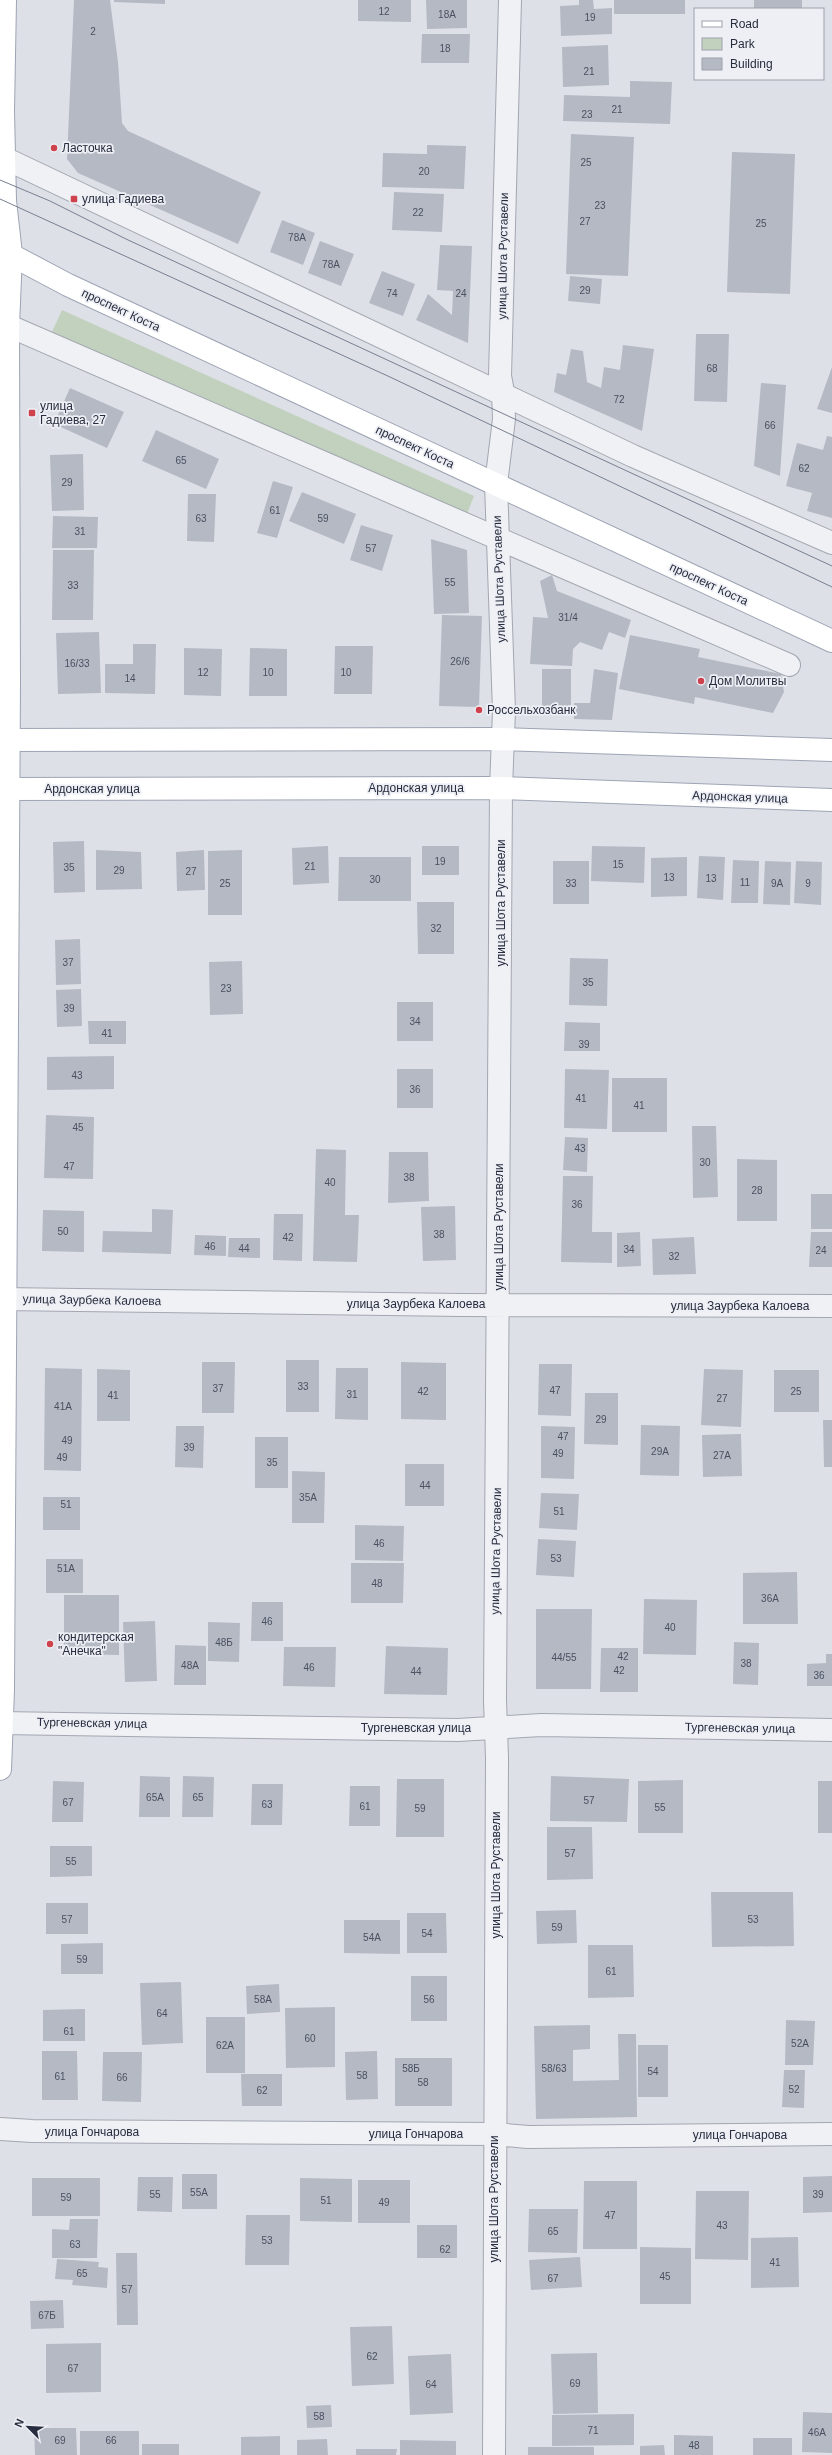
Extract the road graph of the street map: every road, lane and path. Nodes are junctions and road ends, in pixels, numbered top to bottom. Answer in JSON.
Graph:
{"nodes":[{"id":1,"x":4,"y":0,"type":"edge"},
{"id":2,"x":510,"y":0,"type":"edge"},
{"id":3,"x":2,"y":156,"type":"edge"},
{"id":4,"x":5,"y":252,"type":"edge"},
{"id":5,"x":4,"y":324,"type":"edge"},
{"id":6,"x":503,"y":392,"type":"junction"},
{"id":7,"x":496,"y":484,"type":"junction"},
{"id":8,"x":499,"y":539,"type":"junction"},
{"id":9,"x":832,"y":543,"type":"edge"},
{"id":10,"x":832,"y":641,"type":"edge"},
{"id":11,"x":789,"y":665,"type":"dead end"},
{"id":12,"x":502,"y":739,"type":"junction"},
{"id":13,"x":4,"y":740,"type":"edge"},
{"id":14,"x":832,"y":750,"type":"edge"},
{"id":15,"x":501,"y":788,"type":"junction"},
{"id":16,"x":4,"y":789,"type":"edge"},
{"id":17,"x":832,"y":800,"type":"edge"},
{"id":18,"x":2,"y":1299,"type":"edge"},
{"id":19,"x":498,"y":1305,"type":"junction"},
{"id":20,"x":832,"y":1306,"type":"edge"},
{"id":21,"x":0,"y":1723,"type":"edge"},
{"id":22,"x":496,"y":1728,"type":"junction"},
{"id":23,"x":832,"y":1730,"type":"edge"},
{"id":24,"x":0,"y":1769,"type":"edge"},
{"id":25,"x":0,"y":2129,"type":"edge"},
{"id":26,"x":495,"y":2134,"type":"junction"},
{"id":27,"x":832,"y":2134,"type":"edge"},
{"id":28,"x":494,"y":2455,"type":"edge"}],
"edges":[{"from":1,"to":3,"type":"main road"},
{"from":2,"to":6,"type":"street","name":"улица Шота Руставели"},
{"from":3,"to":4,"type":"main road"},
{"from":3,"to":6,"type":"street"},
{"from":4,"to":5,"type":"main road"},
{"from":4,"to":7,"type":"main road","name":"проспект Коста"},
{"from":5,"to":8,"type":"street"},
{"from":5,"to":13,"type":"main road"},
{"from":6,"to":7,"type":"street","name":"улица Шота Руставели"},
{"from":6,"to":9,"type":"street"},
{"from":7,"to":8,"type":"street","name":"улица Шота Руставели"},
{"from":7,"to":10,"type":"main road","name":"проспект Коста"},
{"from":8,"to":11,"type":"street"},
{"from":8,"to":12,"type":"street","name":"улица Шота Руставели"},
{"from":12,"to":13,"type":"main road"},
{"from":12,"to":14,"type":"main road"},
{"from":12,"to":15,"type":"street","name":"улица Шота Руставели"},
{"from":13,"to":16,"type":"main road"},
{"from":15,"to":16,"type":"main road","name":"Ардонская улица"},
{"from":15,"to":17,"type":"main road","name":"Ардонская улица"},
{"from":15,"to":19,"type":"street","name":"улица Шота Руставели"},
{"from":16,"to":18,"type":"main road"},
{"from":18,"to":19,"type":"street","name":"улица Заурбека Калоева"},
{"from":18,"to":21,"type":"main road"},
{"from":19,"to":20,"type":"street","name":"улица Заурбека Калоева"},
{"from":19,"to":22,"type":"street","name":"улица Шота Руставели"},
{"from":21,"to":22,"type":"street","name":"Тургеневская улица"},
{"from":21,"to":24,"type":"main road"},
{"from":22,"to":23,"type":"street","name":"Тургеневская улица"},
{"from":22,"to":26,"type":"street","name":"улица Шота Руставели"},
{"from":25,"to":26,"type":"street","name":"улица Гончарова"},
{"from":26,"to":27,"type":"street","name":"улица Гончарова"},
{"from":26,"to":28,"type":"street","name":"улица Шота Руставели"}]}
